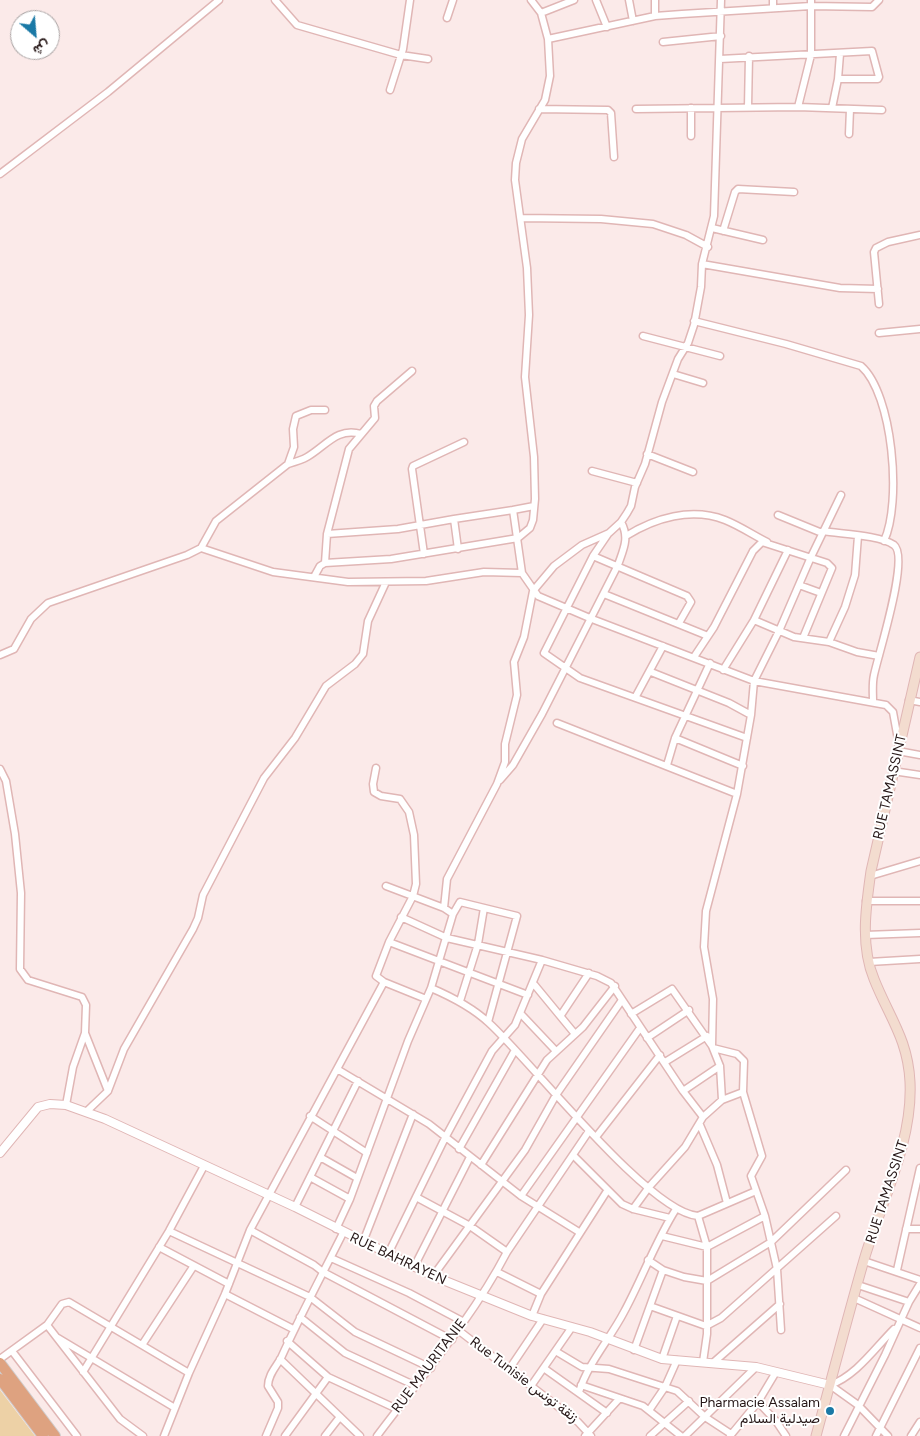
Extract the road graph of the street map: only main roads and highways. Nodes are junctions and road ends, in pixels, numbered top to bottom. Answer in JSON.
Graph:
{"nodes":[{"id":1,"x":920,"y":657,"type":"edge"},
{"id":2,"x":0,"y":1361,"type":"edge"},
{"id":3,"x":0,"y":1379,"type":"edge"},
{"id":4,"x":43,"y":1436,"type":"edge"},
{"id":5,"x":55,"y":1436,"type":"edge"},
{"id":6,"x":816,"y":1436,"type":"edge"}],
"edges":[{"from":1,"to":6,"type":"main road","name":"RUE TAMASSINT"},
{"from":2,"to":5,"type":"highway"},
{"from":3,"to":4,"type":"highway"}]}
